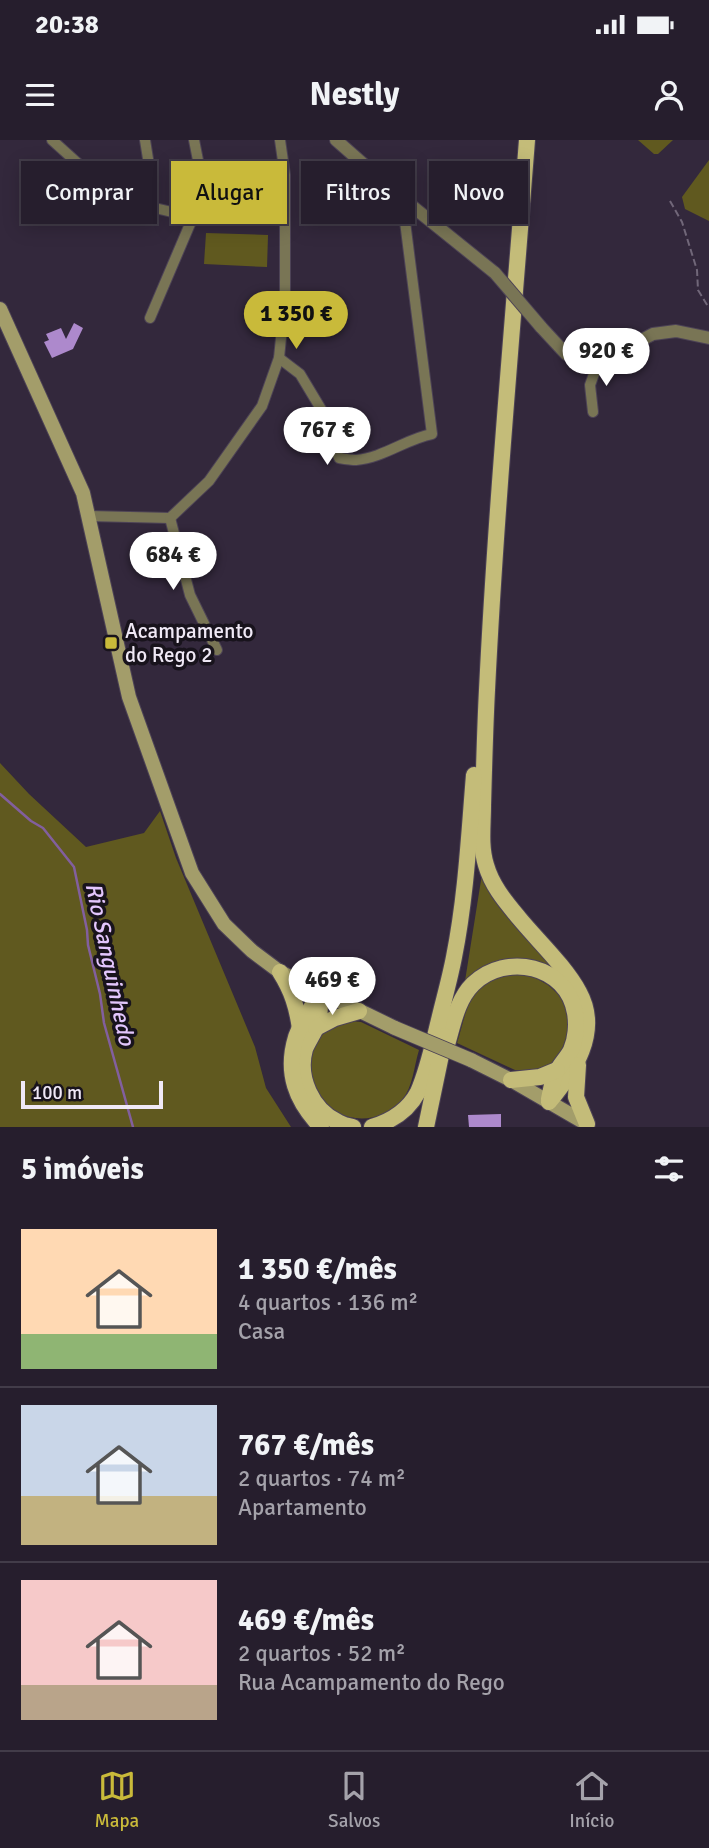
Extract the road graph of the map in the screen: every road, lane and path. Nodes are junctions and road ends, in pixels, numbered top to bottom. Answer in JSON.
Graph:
{"nodes":[{"id":1,"x":52,"y":140,"type":"edge"},
{"id":2,"x":145,"y":140,"type":"edge"},
{"id":3,"x":194,"y":140,"type":"edge"},
{"id":4,"x":280,"y":140,"type":"edge"},
{"id":5,"x":336,"y":140,"type":"edge"},
{"id":6,"x":527,"y":140,"type":"edge"},
{"id":7,"x":75,"y":161,"type":"edge"},
{"id":8,"x":148,"y":161,"type":"edge"},
{"id":9,"x":198,"y":161,"type":"edge"},
{"id":10,"x":283,"y":161,"type":"edge"},
{"id":11,"x":360,"y":161,"type":"edge"},
{"id":12,"x":670,"y":201,"type":"dead end"},
{"id":13,"x":415,"y":208,"type":"edge"},
{"id":14,"x":190,"y":224,"type":"edge"},
{"id":15,"x":285,"y":224,"type":"edge"},
{"id":16,"x":405,"y":224,"type":"edge"},
{"id":17,"x":709,"y":308,"type":"edge"},
{"id":18,"x":0,"y":309,"type":"edge"},
{"id":19,"x":150,"y":318,"type":"dead end"},
{"id":20,"x":709,"y":338,"type":"edge"},
{"id":21,"x":279,"y":358,"type":"junction"},
{"id":22,"x":598,"y":363,"type":"junction"},
{"id":23,"x":593,"y":411,"type":"dead end"},
{"id":24,"x":89,"y":516,"type":"junction"},
{"id":25,"x":170,"y":518,"type":"junction"},
{"id":26,"x":491,"y":603,"type":"junction"},
{"id":27,"x":218,"y":650,"type":"dead end"},
{"id":28,"x":485,"y":746,"type":"junction"},
{"id":29,"x":280,"y":972,"type":"junction"},
{"id":30,"x":319,"y":992,"type":"junction"},
{"id":31,"x":359,"y":1011,"type":"junction"},
{"id":32,"x":316,"y":1028,"type":"junction"},
{"id":33,"x":300,"y":1029,"type":"junction"},
{"id":34,"x":578,"y":1059,"type":"junction"},
{"id":35,"x":429,"y":1060,"type":"junction"},
{"id":36,"x":557,"y":1070,"type":"junction"},
{"id":37,"x":511,"y":1080,"type":"junction"},
{"id":38,"x":435,"y":1087,"type":"junction"},
{"id":39,"x":549,"y":1102,"type":"junction"},
{"id":40,"x":590,"y":1126,"type":"edge"},
{"id":41,"x":321,"y":1127,"type":"edge"},
{"id":42,"x":354,"y":1127,"type":"edge"},
{"id":43,"x":372,"y":1127,"type":"edge"},
{"id":44,"x":417,"y":1127,"type":"edge"},
{"id":45,"x":426,"y":1127,"type":"edge"}],
"edges":[{"from":1,"to":7,"type":"street"},
{"from":2,"to":8,"type":"street"},
{"from":3,"to":9,"type":"street"},
{"from":4,"to":10,"type":"street"},
{"from":5,"to":11,"type":"street"},
{"from":6,"to":26,"type":"main road"},
{"from":12,"to":17,"type":"path"},
{"from":13,"to":22,"type":"street","bridge":true},
{"from":14,"to":19,"type":"street"},
{"from":15,"to":21,"type":"street"},
{"from":16,"to":21,"type":"street"},
{"from":18,"to":24,"type":"main road"},
{"from":20,"to":22,"type":"street"},
{"from":21,"to":25,"type":"street"},
{"from":22,"to":23,"type":"street"},
{"from":24,"to":25,"type":"street"},
{"from":24,"to":29,"type":"main road"},
{"from":25,"to":27,"type":"street"},
{"from":26,"to":28,"type":"main road"},
{"from":26,"to":35,"type":"main road"},
{"from":28,"to":34,"type":"main road"},
{"from":28,"to":38,"type":"main road"},
{"from":29,"to":30,"type":"main road"},
{"from":29,"to":33,"type":"main road"},
{"from":30,"to":31,"type":"main road"},
{"from":30,"to":32,"type":"main road"},
{"from":30,"to":33,"type":"main road"},
{"from":31,"to":32,"type":"main road"},
{"from":31,"to":37,"type":"main road","bridge":true},
{"from":32,"to":42,"type":"main road"},
{"from":33,"to":41,"type":"main road"},
{"from":34,"to":39,"type":"main road"},
{"from":34,"to":40,"type":"main road"},
{"from":35,"to":43,"type":"main road"},
{"from":35,"to":44,"type":"main road"},
{"from":36,"to":37,"type":"main road"},
{"from":36,"to":38,"type":"main road"},
{"from":36,"to":39,"type":"main road"},
{"from":37,"to":39,"type":"main road"},
{"from":38,"to":45,"type":"main road"},
{"from":39,"to":40,"type":"main road"}]}
